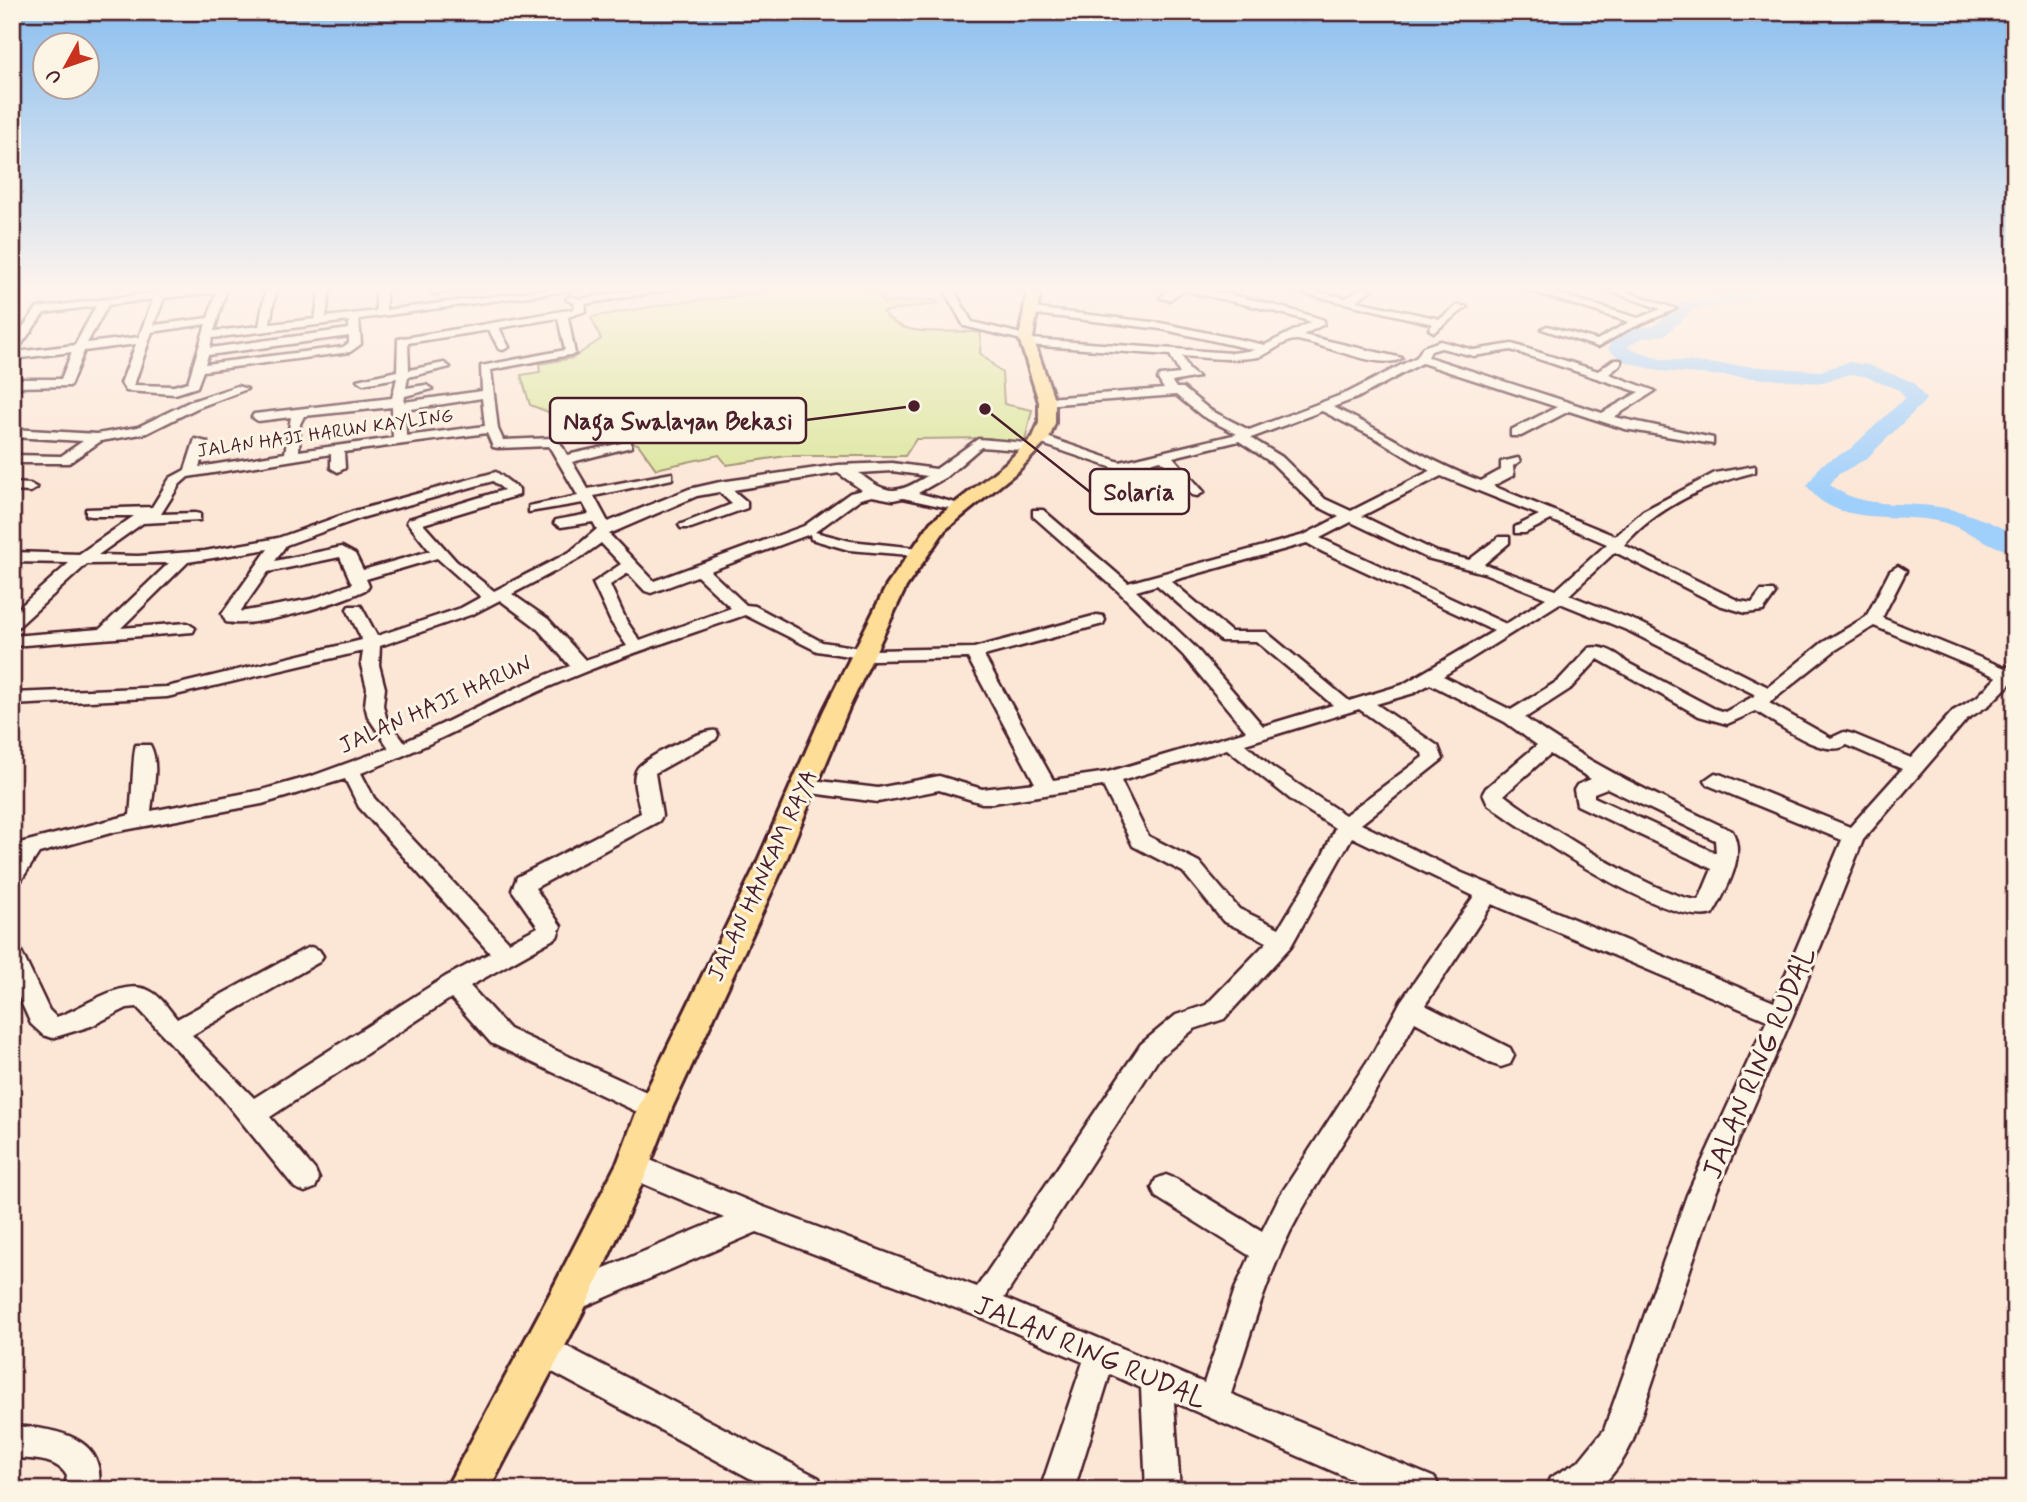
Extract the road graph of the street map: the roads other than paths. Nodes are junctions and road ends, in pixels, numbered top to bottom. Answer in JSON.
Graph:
{"nodes":[{"id":1,"x":75,"y":358,"type":"edge"},
{"id":2,"x":137,"y":358,"type":"edge"},
{"id":3,"x":203,"y":358,"type":"edge"},
{"id":4,"x":284,"y":358,"type":"edge"},
{"id":5,"x":403,"y":358,"type":"edge"},
{"id":6,"x":484,"y":358,"type":"edge"},
{"id":7,"x":538,"y":358,"type":"edge"},
{"id":8,"x":1036,"y":358,"type":"edge"},
{"id":9,"x":1177,"y":358,"type":"edge"},
{"id":10,"x":1547,"y":358,"type":"edge"},
{"id":11,"x":1421,"y":359,"type":"joint"},
{"id":12,"x":1617,"y":362,"type":"dead end"},
{"id":13,"x":444,"y":367,"type":"dead end"},
{"id":14,"x":485,"y":368,"type":"junction"},
{"id":15,"x":200,"y":369,"type":"junction"},
{"id":16,"x":403,"y":374,"type":"junction"},
{"id":17,"x":1600,"y":375,"type":"junction"},
{"id":18,"x":1206,"y":376,"type":"dead end"},
{"id":19,"x":1192,"y":377,"type":"junction"},
{"id":20,"x":363,"y":380,"type":"dead end"},
{"id":21,"x":12,"y":383,"type":"edge"},
{"id":22,"x":426,"y":388,"type":"dead end"},
{"id":23,"x":241,"y":389,"type":"dead end"},
{"id":24,"x":175,"y":390,"type":"junction"},
{"id":25,"x":1172,"y":391,"type":"junction"},
{"id":26,"x":487,"y":394,"type":"junction"},
{"id":27,"x":210,"y":398,"type":"junction"},
{"id":28,"x":399,"y":400,"type":"junction"},
{"id":29,"x":1047,"y":402,"type":"junction"},
{"id":30,"x":1322,"y":407,"type":"junction"},
{"id":31,"x":1569,"y":407,"type":"junction"},
{"id":32,"x":298,"y":415,"type":"junction"},
{"id":33,"x":258,"y":417,"type":"dead end"},
{"id":34,"x":1603,"y":418,"type":"junction"},
{"id":35,"x":492,"y":429,"type":"junction"},
{"id":36,"x":12,"y":433,"type":"edge"},
{"id":37,"x":1516,"y":433,"type":"dead end"},
{"id":38,"x":1244,"y":436,"type":"junction"},
{"id":39,"x":97,"y":438,"type":"junction"},
{"id":40,"x":400,"y":440,"type":"junction"},
{"id":41,"x":200,"y":442,"type":"dead end"},
{"id":42,"x":1708,"y":442,"type":"dead end"},
{"id":43,"x":1037,"y":443,"type":"junction"},
{"id":44,"x":626,"y":444,"type":"dead end"},
{"id":45,"x":337,"y":449,"type":"junction"},
{"id":46,"x":292,"y":456,"type":"junction"},
{"id":47,"x":1165,"y":456,"type":"junction"},
{"id":48,"x":12,"y":459,"type":"edge"},
{"id":49,"x":562,"y":460,"type":"junction"},
{"id":50,"x":1513,"y":461,"type":"dead end"},
{"id":51,"x":338,"y":468,"type":"dead end"},
{"id":52,"x":1750,"y":469,"type":"dead end"},
{"id":53,"x":846,"y":470,"type":"junction"},
{"id":54,"x":1440,"y":471,"type":"junction"},
{"id":55,"x":191,"y":472,"type":"junction"},
{"id":56,"x":941,"y":474,"type":"junction"},
{"id":57,"x":667,"y":476,"type":"dead end"},
{"id":58,"x":720,"y":486,"type":"junction"},
{"id":59,"x":1482,"y":486,"type":"junction"},
{"id":60,"x":12,"y":487,"type":"edge"},
{"id":61,"x":30,"y":488,"type":"dead end"},
{"id":62,"x":874,"y":491,"type":"junction"},
{"id":63,"x":1197,"y":492,"type":"dead end"},
{"id":64,"x":905,"y":494,"type":"junction"},
{"id":65,"x":587,"y":496,"type":"junction"},
{"id":66,"x":958,"y":508,"type":"junction"},
{"id":67,"x":534,"y":509,"type":"dead end"},
{"id":68,"x":91,"y":512,"type":"dead end"},
{"id":69,"x":153,"y":512,"type":"junction"},
{"id":70,"x":1038,"y":513,"type":"dead end"},
{"id":71,"x":1552,"y":514,"type":"junction"},
{"id":72,"x":1350,"y":516,"type":"junction"},
{"id":73,"x":195,"y":517,"type":"dead end"},
{"id":74,"x":138,"y":520,"type":"junction"},
{"id":75,"x":561,"y":523,"type":"dead end"},
{"id":76,"x":686,"y":525,"type":"dead end"},
{"id":77,"x":602,"y":526,"type":"junction"},
{"id":78,"x":1520,"y":530,"type":"dead end"},
{"id":79,"x":816,"y":536,"type":"dead end"},
{"id":80,"x":1309,"y":538,"type":"junction"},
{"id":81,"x":1504,"y":540,"type":"dead end"},
{"id":82,"x":281,"y":542,"type":"junction"},
{"id":83,"x":1616,"y":545,"type":"junction"},
{"id":84,"x":438,"y":553,"type":"junction"},
{"id":85,"x":917,"y":553,"type":"junction"},
{"id":86,"x":83,"y":559,"type":"junction"},
{"id":87,"x":182,"y":559,"type":"junction"},
{"id":88,"x":16,"y":560,"type":"edge"},
{"id":89,"x":632,"y":565,"type":"junction"},
{"id":90,"x":1472,"y":565,"type":"junction"},
{"id":91,"x":264,"y":568,"type":"junction"},
{"id":92,"x":699,"y":570,"type":"junction"},
{"id":93,"x":1898,"y":571,"type":"dead end"},
{"id":94,"x":360,"y":576,"type":"junction"},
{"id":95,"x":1160,"y":580,"type":"junction"},
{"id":96,"x":1125,"y":589,"type":"junction"},
{"id":97,"x":1767,"y":594,"type":"dead end"},
{"id":98,"x":498,"y":596,"type":"junction"},
{"id":99,"x":1558,"y":597,"type":"junction"},
{"id":100,"x":355,"y":609,"type":"dead end"},
{"id":101,"x":742,"y":610,"type":"junction"},
{"id":102,"x":1097,"y":620,"type":"dead end"},
{"id":103,"x":1873,"y":620,"type":"junction"},
{"id":104,"x":12,"y":623,"type":"edge"},
{"id":105,"x":187,"y":628,"type":"dead end"},
{"id":106,"x":1507,"y":631,"type":"junction"},
{"id":107,"x":105,"y":634,"type":"junction"},
{"id":108,"x":12,"y":641,"type":"edge"},
{"id":109,"x":372,"y":643,"type":"junction"},
{"id":110,"x":637,"y":648,"type":"junction"},
{"id":111,"x":974,"y":653,"type":"junction"},
{"id":112,"x":866,"y":654,"type":"junction"},
{"id":113,"x":582,"y":668,"type":"junction"},
{"id":114,"x":2011,"y":671,"type":"edge"},
{"id":115,"x":1431,"y":677,"type":"junction"},
{"id":116,"x":12,"y":699,"type":"edge"},
{"id":117,"x":1762,"y":699,"type":"junction"},
{"id":118,"x":1355,"y":706,"type":"junction"},
{"id":119,"x":1512,"y":718,"type":"junction"},
{"id":120,"x":709,"y":735,"type":"dead end"},
{"id":121,"x":1260,"y":735,"type":"junction"},
{"id":122,"x":1233,"y":744,"type":"junction"},
{"id":123,"x":1550,"y":744,"type":"junction"},
{"id":124,"x":143,"y":749,"type":"dead end"},
{"id":125,"x":401,"y":751,"type":"junction"},
{"id":126,"x":1916,"y":768,"type":"junction"},
{"id":127,"x":350,"y":770,"type":"junction"},
{"id":128,"x":1109,"y":778,"type":"junction"},
{"id":129,"x":1607,"y":780,"type":"junction"},
{"id":130,"x":1715,"y":780,"type":"dead end"},
{"id":131,"x":803,"y":786,"type":"junction"},
{"id":132,"x":1047,"y":787,"type":"junction"},
{"id":133,"x":140,"y":820,"type":"junction"},
{"id":134,"x":1348,"y":824,"type":"junction"},
{"id":135,"x":1854,"y":837,"type":"junction"},
{"id":136,"x":22,"y":851,"type":"edge"},
{"id":137,"x":1722,"y":865,"type":"junction"},
{"id":138,"x":12,"y":876,"type":"edge"},
{"id":139,"x":1488,"y":893,"type":"junction"},
{"id":140,"x":1283,"y":940,"type":"junction"},
{"id":141,"x":12,"y":955,"type":"edge"},
{"id":142,"x":311,"y":956,"type":"dead end"},
{"id":143,"x":507,"y":956,"type":"junction"},
{"id":144,"x":453,"y":984,"type":"junction"},
{"id":145,"x":18,"y":986,"type":"edge"},
{"id":146,"x":1410,"y":1008,"type":"junction"},
{"id":147,"x":1781,"y":1015,"type":"junction"},
{"id":148,"x":174,"y":1033,"type":"junction"},
{"id":149,"x":1502,"y":1056,"type":"dead end"},
{"id":150,"x":655,"y":1108,"type":"junction"},
{"id":151,"x":252,"y":1114,"type":"junction"},
{"id":152,"x":633,"y":1166,"type":"junction"},
{"id":153,"x":305,"y":1179,"type":"dead end"},
{"id":154,"x":1166,"y":1188,"type":"dead end"},
{"id":155,"x":756,"y":1218,"type":"junction"},
{"id":156,"x":1268,"y":1251,"type":"junction"},
{"id":157,"x":569,"y":1298,"type":"junction"},
{"id":158,"x":983,"y":1304,"type":"junction"},
{"id":159,"x":541,"y":1349,"type":"junction"},
{"id":160,"x":1101,"y":1354,"type":"junction"},
{"id":161,"x":1156,"y":1378,"type":"junction"},
{"id":162,"x":1213,"y":1402,"type":"junction"},
{"id":163,"x":12,"y":1443,"type":"edge"},
{"id":164,"x":81,"y":1490,"type":"edge"},
{"id":165,"x":466,"y":1490,"type":"edge"},
{"id":166,"x":807,"y":1490,"type":"edge"},
{"id":167,"x":1057,"y":1490,"type":"edge"},
{"id":168,"x":1163,"y":1490,"type":"edge"},
{"id":169,"x":1423,"y":1490,"type":"edge"},
{"id":170,"x":1562,"y":1490,"type":"edge"}],
"edges":[{"from":1,"to":21,"type":"street"},
{"from":2,"to":24,"type":"street"},
{"from":3,"to":15,"type":"street"},
{"from":4,"to":15,"type":"street"},
{"from":5,"to":16,"type":"street"},
{"from":6,"to":14,"type":"street"},
{"from":7,"to":14,"type":"street"},
{"from":8,"to":29,"type":"main road"},
{"from":9,"to":19,"type":"street"},
{"from":10,"to":17,"type":"street"},
{"from":11,"to":30,"type":"street"},
{"from":11,"to":31,"type":"street"},
{"from":12,"to":17,"type":"street"},
{"from":13,"to":16,"type":"street"},
{"from":14,"to":26,"type":"street"},
{"from":15,"to":24,"type":"street"},
{"from":16,"to":20,"type":"street"},
{"from":16,"to":28,"type":"street"},
{"from":17,"to":34,"type":"street"},
{"from":18,"to":19,"type":"street"},
{"from":19,"to":25,"type":"street"},
{"from":22,"to":28,"type":"street"},
{"from":23,"to":27,"type":"street"},
{"from":24,"to":27,"type":"street"},
{"from":25,"to":29,"type":"street"},
{"from":25,"to":38,"type":"street"},
{"from":26,"to":28,"type":"street"},
{"from":26,"to":35,"type":"street"},
{"from":27,"to":39,"type":"street"},
{"from":28,"to":32,"type":"street"},
{"from":28,"to":40,"type":"street"},
{"from":29,"to":43,"type":"main road"},
{"from":30,"to":38,"type":"street"},
{"from":30,"to":54,"type":"street"},
{"from":31,"to":34,"type":"street"},
{"from":31,"to":37,"type":"street"},
{"from":32,"to":33,"type":"street"},
{"from":32,"to":46,"type":"street"},
{"from":34,"to":42,"type":"street"},
{"from":35,"to":40,"type":"street","name":"JALAN HAJI HARUN KAYLING"},
{"from":35,"to":49,"type":"street"},
{"from":36,"to":39,"type":"street"},
{"from":38,"to":47,"type":"street"},
{"from":38,"to":72,"type":"street"},
{"from":39,"to":48,"type":"street"},
{"from":40,"to":45,"type":"street","name":"JALAN HAJI HARUN KAYLING"},
{"from":41,"to":55,"type":"street"},
{"from":43,"to":47,"type":"street"},
{"from":43,"to":56,"type":"street"},
{"from":43,"to":66,"type":"main road","name":"JALAN HANKAM RAYA"},
{"from":44,"to":49,"type":"street"},
{"from":45,"to":46,"type":"street","name":"JALAN HAJI HARUN KAYLING"},
{"from":45,"to":51,"type":"street"},
{"from":46,"to":55,"type":"street","name":"JALAN HAJI HARUN KAYLING"},
{"from":47,"to":63,"type":"street"},
{"from":49,"to":65,"type":"street"},
{"from":50,"to":59,"type":"street"},
{"from":52,"to":83,"type":"street"},
{"from":53,"to":56,"type":"street"},
{"from":53,"to":58,"type":"street"},
{"from":53,"to":62,"type":"street"},
{"from":54,"to":59,"type":"street"},
{"from":54,"to":72,"type":"street"},
{"from":55,"to":69,"type":"street","name":"JALAN HAJI HARUN KAYLING"},
{"from":56,"to":64,"type":"street"},
{"from":57,"to":65,"type":"street"},
{"from":58,"to":76,"type":"street"},
{"from":58,"to":77,"type":"street"},
{"from":59,"to":71,"type":"street"},
{"from":60,"to":61,"type":"street"},
{"from":62,"to":64,"type":"street"},
{"from":62,"to":92,"type":"street"},
{"from":64,"to":66,"type":"street"},
{"from":65,"to":67,"type":"street"},
{"from":65,"to":77,"type":"street"},
{"from":66,"to":85,"type":"main road","name":"JALAN HANKAM RAYA"},
{"from":68,"to":69,"type":"street"},
{"from":69,"to":74,"type":"street","name":"JALAN HAJI HARUN KAYLING"},
{"from":70,"to":96,"type":"street"},
{"from":71,"to":78,"type":"street"},
{"from":71,"to":83,"type":"street"},
{"from":72,"to":80,"type":"street"},
{"from":72,"to":90,"type":"street"},
{"from":73,"to":74,"type":"street"},
{"from":74,"to":86,"type":"street","name":"JALAN HAJI HARUN KAYLING"},
{"from":75,"to":77,"type":"street"},
{"from":77,"to":89,"type":"street"},
{"from":77,"to":98,"type":"street"},
{"from":79,"to":85,"type":"street"},
{"from":80,"to":95,"type":"street"},
{"from":80,"to":106,"type":"street"},
{"from":81,"to":90,"type":"street"},
{"from":82,"to":84,"type":"street"},
{"from":82,"to":87,"type":"street"},
{"from":82,"to":91,"type":"street"},
{"from":83,"to":97,"type":"street"},
{"from":83,"to":99,"type":"street"},
{"from":84,"to":94,"type":"street"},
{"from":84,"to":98,"type":"street"},
{"from":85,"to":112,"type":"main road","name":"JALAN HANKAM RAYA"},
{"from":86,"to":87,"type":"street"},
{"from":86,"to":88,"type":"street"},
{"from":86,"to":104,"type":"street","name":"JALAN HAJI HARUN KAYLING"},
{"from":87,"to":107,"type":"street"},
{"from":89,"to":92,"type":"street"},
{"from":89,"to":110,"type":"street"},
{"from":90,"to":99,"type":"street"},
{"from":91,"to":94,"type":"street"},
{"from":91,"to":94,"type":"street"},
{"from":92,"to":101,"type":"street"},
{"from":93,"to":103,"type":"street"},
{"from":95,"to":96,"type":"street"},
{"from":95,"to":118,"type":"street"},
{"from":96,"to":121,"type":"street"},
{"from":98,"to":109,"type":"street"},
{"from":98,"to":113,"type":"street"},
{"from":99,"to":106,"type":"street"},
{"from":99,"to":117,"type":"street"},
{"from":100,"to":109,"type":"street"},
{"from":101,"to":110,"type":"street","name":"JALAN HAJI HARUN"},
{"from":101,"to":112,"type":"street"},
{"from":102,"to":111,"type":"street"},
{"from":103,"to":114,"type":"street"},
{"from":103,"to":117,"type":"street"},
{"from":105,"to":107,"type":"street"},
{"from":106,"to":115,"type":"street"},
{"from":107,"to":108,"type":"street"},
{"from":109,"to":116,"type":"street"},
{"from":109,"to":125,"type":"street"},
{"from":110,"to":113,"type":"street","name":"JALAN HAJI HARUN"},
{"from":111,"to":112,"type":"street"},
{"from":111,"to":132,"type":"street"},
{"from":112,"to":131,"type":"main road","name":"JALAN HANKAM RAYA"},
{"from":113,"to":125,"type":"street","name":"JALAN HAJI HARUN"},
{"from":114,"to":126,"type":"street","name":"JALAN RING RUDAL"},
{"from":115,"to":118,"type":"street"},
{"from":115,"to":119,"type":"street"},
{"from":117,"to":119,"type":"street"},
{"from":117,"to":126,"type":"street"},
{"from":118,"to":121,"type":"street"},
{"from":118,"to":134,"type":"street"},
{"from":119,"to":123,"type":"street"},
{"from":120,"to":143,"type":"street"},
{"from":121,"to":122,"type":"street"},
{"from":122,"to":128,"type":"street"},
{"from":122,"to":134,"type":"street"},
{"from":123,"to":129,"type":"street"},
{"from":123,"to":137,"type":"street"},
{"from":124,"to":133,"type":"street"},
{"from":125,"to":127,"type":"street","name":"JALAN HAJI HARUN"},
{"from":126,"to":135,"type":"street","name":"JALAN RING RUDAL"},
{"from":127,"to":133,"type":"street","name":"JALAN HAJI HARUN"},
{"from":127,"to":143,"type":"street"},
{"from":128,"to":132,"type":"street"},
{"from":128,"to":140,"type":"street"},
{"from":129,"to":137,"type":"street"},
{"from":129,"to":137,"type":"street"},
{"from":130,"to":135,"type":"street"},
{"from":131,"to":132,"type":"street"},
{"from":131,"to":150,"type":"main road","name":"JALAN HANKAM RAYA"},
{"from":133,"to":136,"type":"street","name":"JALAN HAJI HARUN"},
{"from":134,"to":139,"type":"street"},
{"from":134,"to":140,"type":"street"},
{"from":135,"to":147,"type":"street","name":"JALAN RING RUDAL"},
{"from":136,"to":138,"type":"street"},
{"from":139,"to":146,"type":"street"},
{"from":139,"to":147,"type":"street"},
{"from":140,"to":158,"type":"street"},
{"from":141,"to":145,"type":"street"},
{"from":142,"to":148,"type":"street"},
{"from":143,"to":144,"type":"street"},
{"from":144,"to":150,"type":"street"},
{"from":144,"to":151,"type":"street"},
{"from":145,"to":148,"type":"street"},
{"from":146,"to":149,"type":"street"},
{"from":146,"to":156,"type":"street"},
{"from":147,"to":170,"type":"street","name":"JALAN RING RUDAL"},
{"from":148,"to":151,"type":"street"},
{"from":150,"to":152,"type":"main road","name":"JALAN HANKAM RAYA"},
{"from":151,"to":153,"type":"street"},
{"from":152,"to":155,"type":"street","name":"JALAN RING RUDAL"},
{"from":152,"to":157,"type":"main road","name":"JALAN HANKAM RAYA"},
{"from":154,"to":156,"type":"street"},
{"from":155,"to":157,"type":"street"},
{"from":155,"to":158,"type":"street","name":"JALAN RING RUDAL"},
{"from":156,"to":162,"type":"street"},
{"from":157,"to":159,"type":"main road","name":"JALAN HANKAM RAYA"},
{"from":158,"to":160,"type":"street","name":"JALAN RING RUDAL"},
{"from":159,"to":165,"type":"main road","name":"JALAN HANKAM RAYA"},
{"from":159,"to":166,"type":"street"},
{"from":160,"to":161,"type":"street","name":"JALAN RING RUDAL"},
{"from":160,"to":167,"type":"street"},
{"from":161,"to":162,"type":"street","name":"JALAN RING RUDAL"},
{"from":161,"to":168,"type":"street"},
{"from":162,"to":169,"type":"street","name":"JALAN RING RUDAL"},
{"from":163,"to":164,"type":"street"}]}
